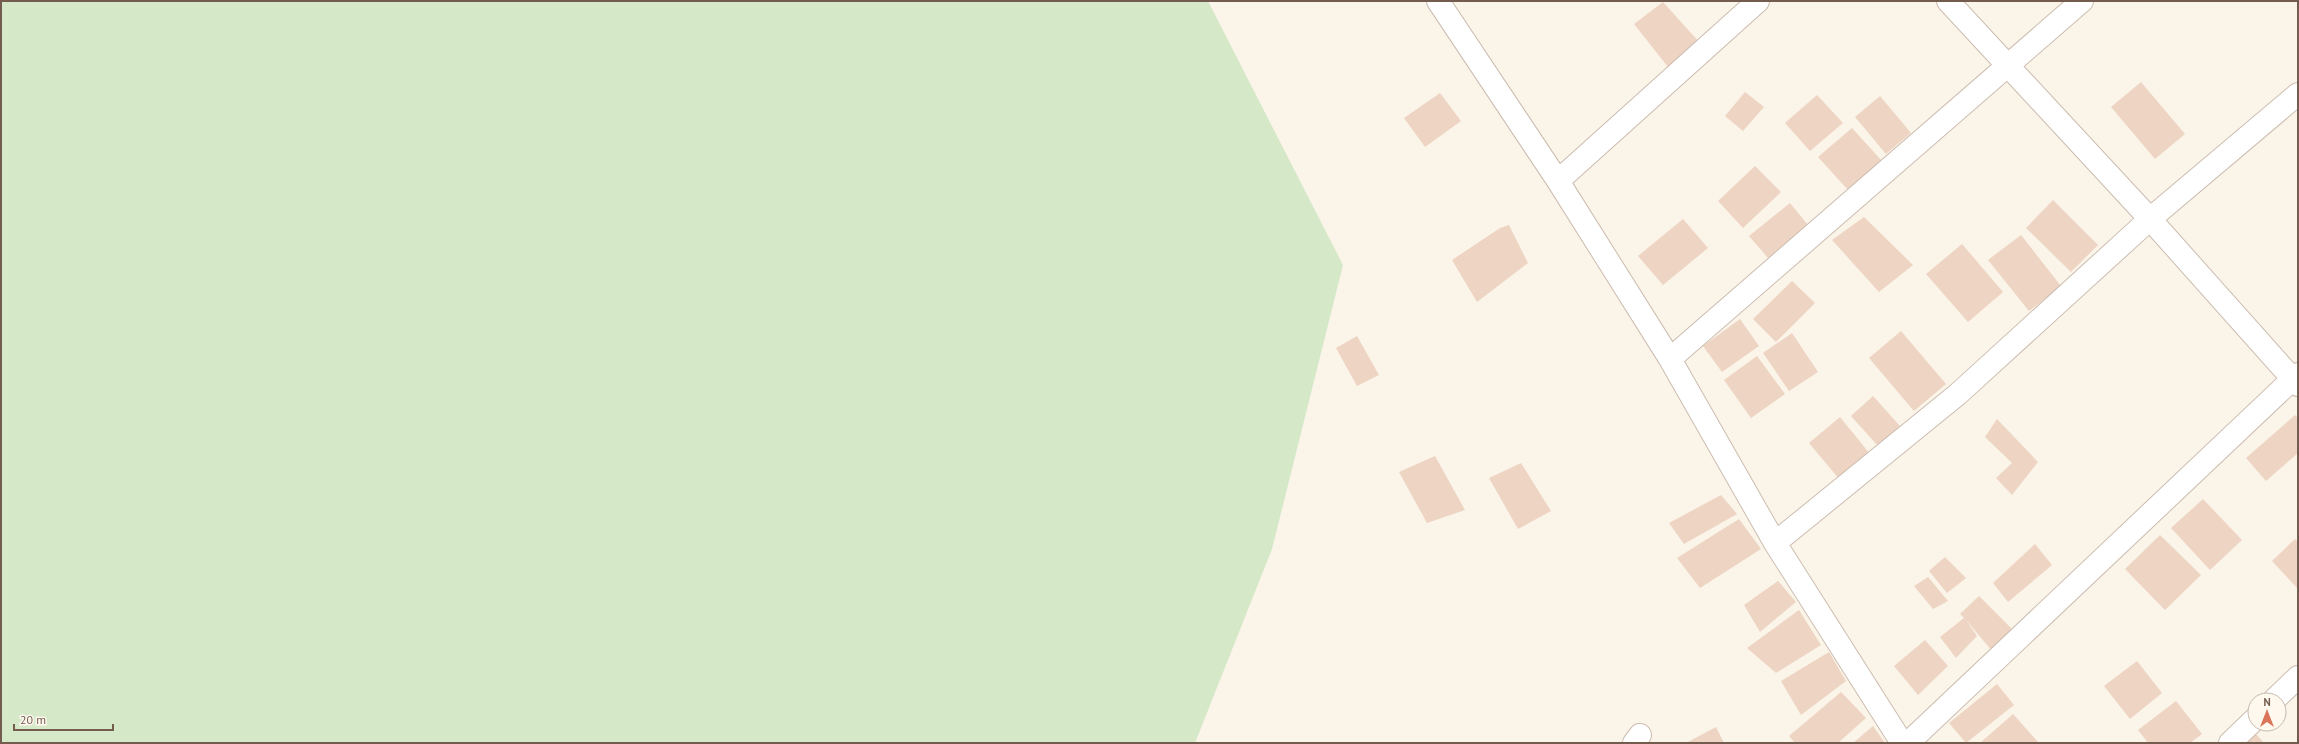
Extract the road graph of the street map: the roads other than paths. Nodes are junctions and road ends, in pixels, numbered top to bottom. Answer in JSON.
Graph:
{"nodes":[{"id":1,"x":1438,"y":1,"type":"edge"},
{"id":2,"x":1758,"y":1,"type":"edge"},
{"id":3,"x":1948,"y":1,"type":"edge"},
{"id":4,"x":2082,"y":1,"type":"edge"},
{"id":5,"x":2007,"y":66,"type":"junction"},
{"id":6,"x":2298,"y":94,"type":"edge"},
{"id":7,"x":1558,"y":181,"type":"junction"},
{"id":8,"x":2150,"y":219,"type":"junction"},
{"id":9,"x":1670,"y":359,"type":"junction"},
{"id":10,"x":2296,"y":379,"type":"edge"},
{"id":11,"x":1775,"y":542,"type":"junction"},
{"id":12,"x":2298,"y":677,"type":"edge"},
{"id":13,"x":2282,"y":692,"type":"edge"},
{"id":14,"x":2247,"y":727,"type":"edge"},
{"id":15,"x":1902,"y":743,"type":"edge"},
{"id":16,"x":1908,"y":743,"type":"edge"},
{"id":17,"x":2230,"y":743,"type":"edge"}],
"edges":[{"from":1,"to":7,"type":"street"},
{"from":2,"to":7,"type":"street"},
{"from":3,"to":5,"type":"street"},
{"from":4,"to":5,"type":"street"},
{"from":5,"to":8,"type":"street"},
{"from":5,"to":9,"type":"street"},
{"from":6,"to":8,"type":"street"},
{"from":7,"to":9,"type":"street"},
{"from":8,"to":10,"type":"street"},
{"from":8,"to":11,"type":"street"},
{"from":9,"to":11,"type":"street"},
{"from":10,"to":16,"type":"street"},
{"from":11,"to":15,"type":"street"},
{"from":12,"to":13,"type":"street"},
{"from":14,"to":17,"type":"street"}]}
